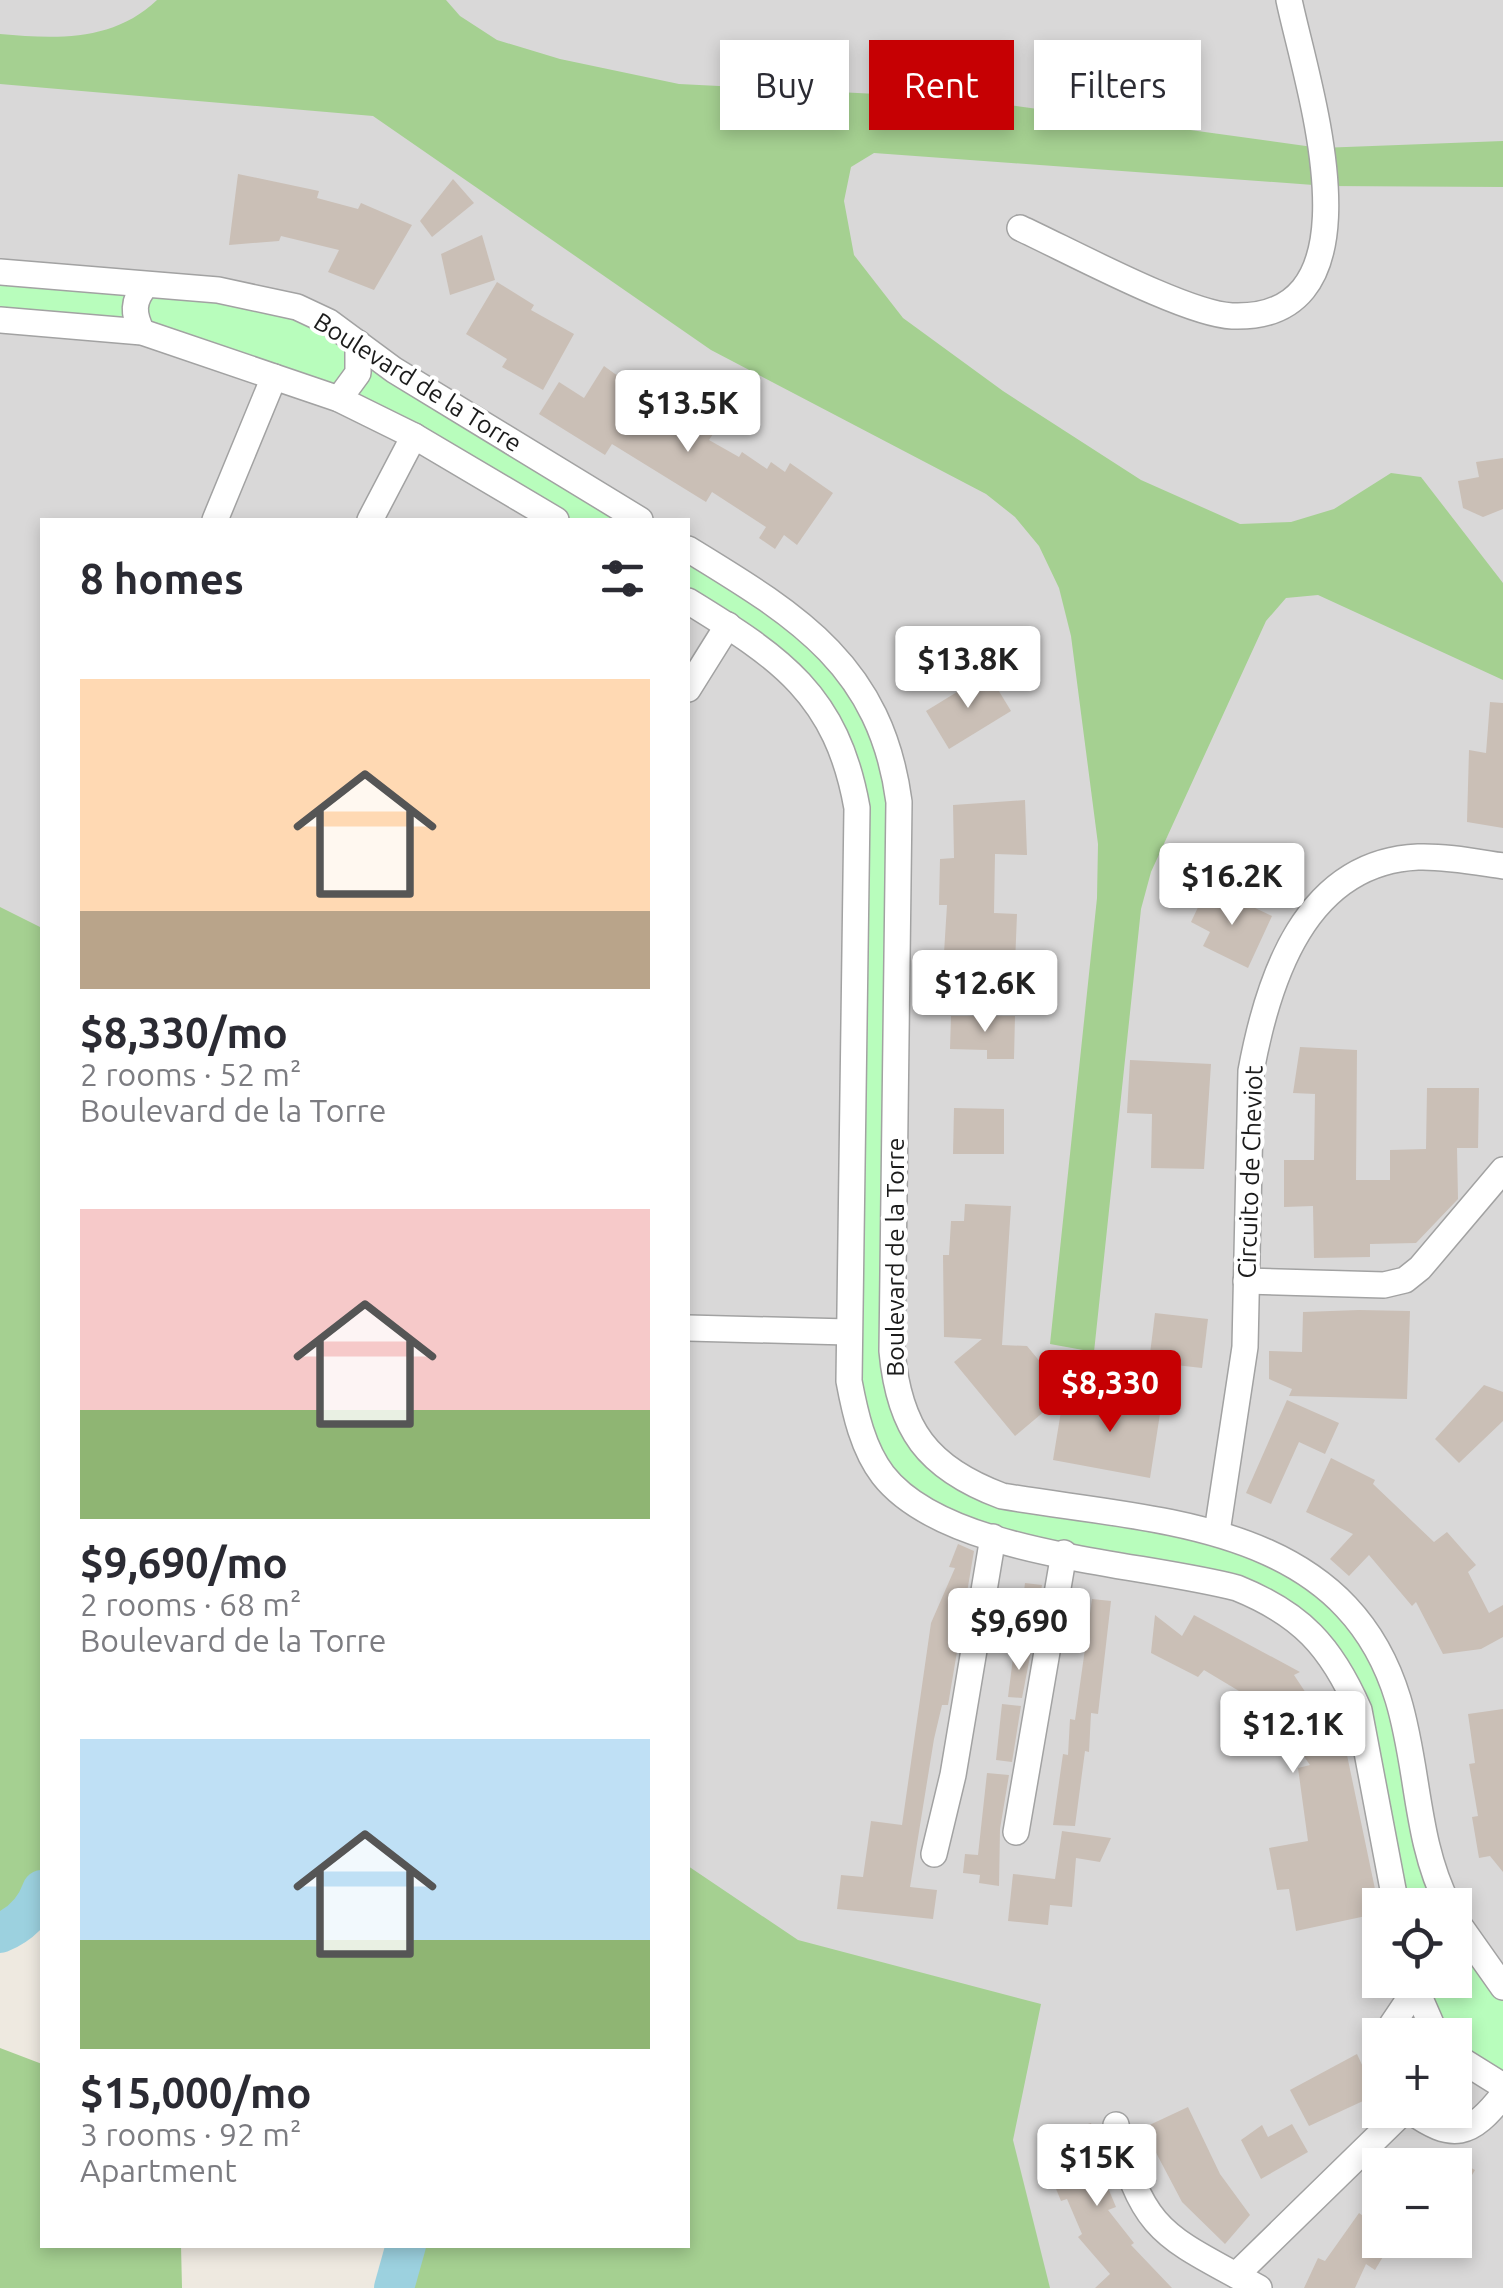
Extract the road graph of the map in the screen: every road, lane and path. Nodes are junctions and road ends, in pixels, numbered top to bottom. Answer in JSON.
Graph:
{"nodes":[{"id":1,"x":1290,"y":0,"type":"edge"},
{"id":2,"x":1020,"y":228,"type":"dead end"},
{"id":3,"x":0,"y":272,"type":"edge"},
{"id":4,"x":146,"y":285,"type":"junction"},
{"id":5,"x":0,"y":320,"type":"edge"},
{"id":6,"x":142,"y":332,"type":"junction"},
{"id":7,"x":358,"y":343,"type":"junction"},
{"id":8,"x":274,"y":377,"type":"junction"},
{"id":9,"x":339,"y":399,"type":"junction"},
{"id":10,"x":414,"y":436,"type":"junction"},
{"id":11,"x":216,"y":518,"type":"edge"},
{"id":12,"x":371,"y":518,"type":"edge"},
{"id":13,"x":546,"y":518,"type":"edge"},
{"id":14,"x":637,"y":518,"type":"edge"},
{"id":15,"x":690,"y":550,"type":"edge"},
{"id":16,"x":690,"y":602,"type":"edge"},
{"id":17,"x":728,"y":626,"type":"junction"},
{"id":18,"x":690,"y":685,"type":"edge"},
{"id":19,"x":1503,"y":866,"type":"edge"},
{"id":20,"x":1503,"y":1170,"type":"edge"},
{"id":21,"x":1246,"y":1281,"type":"junction"},
{"id":22,"x":690,"y":1328,"type":"edge"},
{"id":23,"x":848,"y":1332,"type":"junction"},
{"id":24,"x":1217,"y":1532,"type":"junction"},
{"id":25,"x":993,"y":1537,"type":"junction"},
{"id":26,"x":1064,"y":1554,"type":"junction"},
{"id":27,"x":1016,"y":1832,"type":"dead end"},
{"id":28,"x":934,"y":1854,"type":"dead end"},
{"id":29,"x":1393,"y":1888,"type":"edge"},
{"id":30,"x":1442,"y":1888,"type":"edge"},
{"id":31,"x":1472,"y":1961,"type":"edge"},
{"id":32,"x":1502,"y":1982,"type":"edge"},
{"id":33,"x":1472,"y":2067,"type":"edge"},
{"id":34,"x":1503,"y":2086,"type":"edge"},
{"id":35,"x":1503,"y":2094,"type":"edge"},
{"id":36,"x":1116,"y":2125,"type":"dead end"},
{"id":37,"x":1388,"y":2128,"type":"edge"},
{"id":38,"x":1438,"y":2128,"type":"edge"},
{"id":39,"x":1472,"y":2128,"type":"edge"},
{"id":40,"x":1472,"y":2128,"type":"edge"},
{"id":41,"x":1236,"y":2275,"type":"junction"},
{"id":42,"x":1260,"y":2288,"type":"edge"}],
"edges":[{"from":1,"to":2,"type":"street"},
{"from":3,"to":4,"type":"street","name":"Boulevard de la Torre"},
{"from":4,"to":6,"type":"street"},
{"from":4,"to":7,"type":"street","name":"Boulevard de la Torre"},
{"from":5,"to":6,"type":"street","name":"Boulevard de la Torre"},
{"from":6,"to":8,"type":"street","name":"Boulevard de la Torre"},
{"from":7,"to":9,"type":"street"},
{"from":7,"to":14,"type":"street","name":"Boulevard de la Torre"},
{"from":8,"to":9,"type":"street","name":"Boulevard de la Torre"},
{"from":8,"to":11,"type":"street"},
{"from":9,"to":10,"type":"street","name":"Boulevard de la Torre"},
{"from":10,"to":12,"type":"street"},
{"from":10,"to":13,"type":"street","name":"Boulevard de la Torre"},
{"from":15,"to":24,"type":"street","name":"Boulevard de la Torre"},
{"from":16,"to":17,"type":"street","name":"Boulevard de la Torre"},
{"from":17,"to":18,"type":"street"},
{"from":17,"to":23,"type":"street","name":"Boulevard de la Torre"},
{"from":19,"to":21,"type":"street","name":"Circuito de Cheviot"},
{"from":20,"to":21,"type":"street"},
{"from":21,"to":24,"type":"street","name":"Circuito de Cheviot"},
{"from":22,"to":23,"type":"street"},
{"from":23,"to":25,"type":"street","name":"Boulevard de la Torre"},
{"from":24,"to":30,"type":"street","name":"Boulevard de la Torre"},
{"from":25,"to":26,"type":"street","name":"Boulevard de la Torre"},
{"from":25,"to":28,"type":"street"},
{"from":26,"to":27,"type":"street"},
{"from":26,"to":29,"type":"street","name":"Boulevard de la Torre"},
{"from":31,"to":32,"type":"street"},
{"from":33,"to":34,"type":"street"},
{"from":35,"to":40,"type":"street"},
{"from":36,"to":41,"type":"street"},
{"from":37,"to":41,"type":"street"},
{"from":38,"to":39,"type":"street"},
{"from":41,"to":42,"type":"street"}]}
